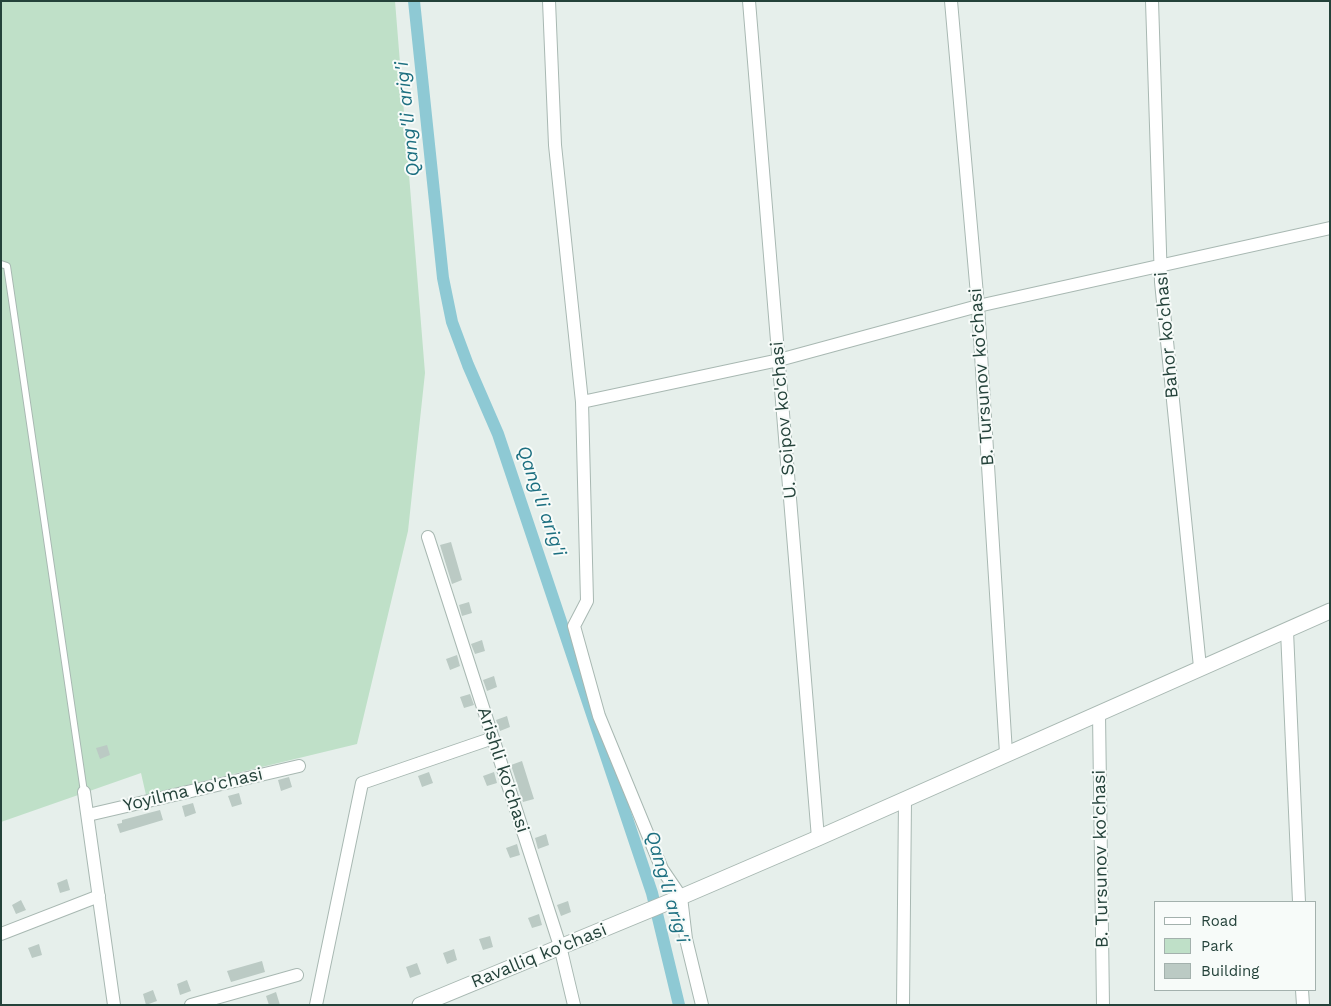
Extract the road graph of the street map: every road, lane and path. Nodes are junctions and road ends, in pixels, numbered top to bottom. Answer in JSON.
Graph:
{"nodes":[{"id":1,"x":549,"y":1,"type":"edge"},
{"id":2,"x":749,"y":1,"type":"edge"},
{"id":3,"x":951,"y":1,"type":"edge"},
{"id":4,"x":1152,"y":1,"type":"edge"},
{"id":5,"x":1330,"y":228,"type":"edge"},
{"id":6,"x":1,"y":264,"type":"edge"},
{"id":7,"x":1161,"y":267,"type":"junction"},
{"id":8,"x":978,"y":306,"type":"junction"},
{"id":9,"x":779,"y":360,"type":"junction"},
{"id":10,"x":582,"y":402,"type":"junction"},
{"id":11,"x":428,"y":537,"type":"dead end"},
{"id":12,"x":1330,"y":610,"type":"edge"},
{"id":13,"x":1287,"y":631,"type":"junction"},
{"id":14,"x":1200,"y":668,"type":"junction"},
{"id":15,"x":1099,"y":714,"type":"junction"},
{"id":16,"x":493,"y":738,"type":"junction"},
{"id":17,"x":1006,"y":753,"type":"junction"},
{"id":18,"x":299,"y":766,"type":"dead end"},
{"id":19,"x":84,"y":792,"type":"joint"},
{"id":20,"x":905,"y":800,"type":"junction"},
{"id":21,"x":88,"y":815,"type":"junction"},
{"id":22,"x":818,"y":838,"type":"junction"},
{"id":23,"x":99,"y":896,"type":"junction"},
{"id":24,"x":678,"y":899,"type":"junction"},
{"id":25,"x":1299,"y":901,"type":"edge"},
{"id":26,"x":1,"y":934,"type":"edge"},
{"id":27,"x":560,"y":946,"type":"junction"},
{"id":28,"x":297,"y":975,"type":"dead end"},
{"id":29,"x":1302,"y":991,"type":"edge"},
{"id":30,"x":114,"y":1005,"type":"edge"},
{"id":31,"x":191,"y":1005,"type":"edge"},
{"id":32,"x":316,"y":1005,"type":"edge"},
{"id":33,"x":420,"y":1005,"type":"edge"},
{"id":34,"x":574,"y":1005,"type":"edge"},
{"id":35,"x":702,"y":1005,"type":"edge"},
{"id":36,"x":904,"y":1005,"type":"edge"},
{"id":37,"x":1103,"y":1005,"type":"edge"},
{"id":38,"x":1303,"y":1005,"type":"edge"}],
"edges":[{"from":1,"to":10,"type":"street"},
{"from":2,"to":9,"type":"street","name":"U. Soipov ko'chasi"},
{"from":3,"to":8,"type":"street","name":"B. Tursunov ko'chasi"},
{"from":4,"to":7,"type":"street","name":"Bahor ko'chasi"},
{"from":5,"to":7,"type":"street"},
{"from":6,"to":19,"type":"lane"},
{"from":7,"to":8,"type":"street"},
{"from":7,"to":14,"type":"street","name":"Bahor ko'chasi"},
{"from":8,"to":9,"type":"street"},
{"from":8,"to":17,"type":"street","name":"B. Tursunov ko'chasi"},
{"from":9,"to":10,"type":"street"},
{"from":9,"to":22,"type":"street","name":"U. Soipov ko'chasi"},
{"from":10,"to":24,"type":"street"},
{"from":11,"to":16,"type":"street","name":"Arishli ko'chasi"},
{"from":12,"to":13,"type":"street","name":"Ravalliq ko'chasi"},
{"from":13,"to":14,"type":"street","name":"Ravalliq ko'chasi"},
{"from":13,"to":25,"type":"street"},
{"from":14,"to":15,"type":"street","name":"Ravalliq ko'chasi"},
{"from":15,"to":17,"type":"street","name":"Ravalliq ko'chasi"},
{"from":15,"to":37,"type":"street","name":"B. Tursunov ko'chasi"},
{"from":16,"to":27,"type":"street","name":"Arishli ko'chasi"},
{"from":16,"to":32,"type":"street"},
{"from":17,"to":20,"type":"street","name":"Ravalliq ko'chasi"},
{"from":18,"to":21,"type":"street","name":"Yoyilma ko'chasi"},
{"from":19,"to":21,"type":"street"},
{"from":20,"to":22,"type":"street","name":"Ravalliq ko'chasi"},
{"from":20,"to":36,"type":"street"},
{"from":21,"to":23,"type":"street"},
{"from":22,"to":24,"type":"street","name":"Ravalliq ko'chasi"},
{"from":23,"to":26,"type":"street"},
{"from":23,"to":30,"type":"street"},
{"from":24,"to":27,"type":"street","name":"Ravalliq ko'chasi"},
{"from":24,"to":35,"type":"street"},
{"from":27,"to":33,"type":"street","name":"Ravalliq ko'chasi"},
{"from":27,"to":34,"type":"street","name":"Arishli ko'chasi"},
{"from":28,"to":31,"type":"street"},
{"from":29,"to":38,"type":"street"}]}
